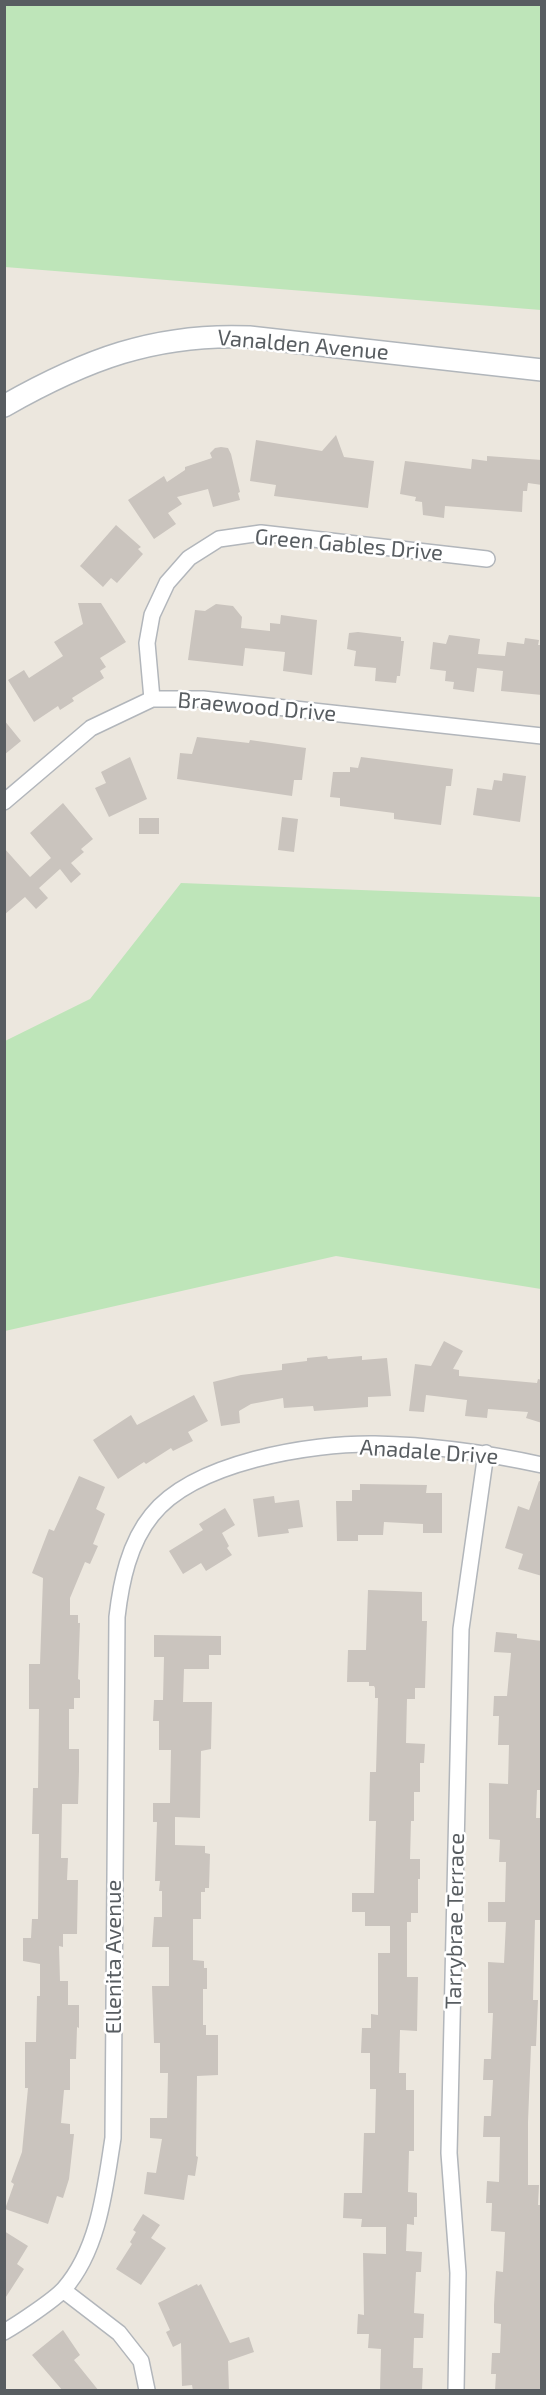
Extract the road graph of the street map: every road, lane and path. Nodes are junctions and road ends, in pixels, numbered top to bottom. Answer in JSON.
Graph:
{"nodes":[{"id":1,"x":542,"y":370,"type":"edge"},
{"id":2,"x":4,"y":406,"type":"edge"},
{"id":3,"x":487,"y":559,"type":"dead end"},
{"id":4,"x":152,"y":699,"type":"junction"},
{"id":5,"x":542,"y":736,"type":"edge"},
{"id":6,"x":4,"y":802,"type":"edge"},
{"id":7,"x":486,"y":1453,"type":"junction"},
{"id":8,"x":542,"y":1465,"type":"edge"},
{"id":9,"x":135,"y":1545,"type":"joint"},
{"id":10,"x":63,"y":2290,"type":"junction"},
{"id":11,"x":4,"y":2332,"type":"edge"},
{"id":12,"x":147,"y":2391,"type":"edge"},
{"id":13,"x":456,"y":2391,"type":"edge"}],
"edges":[{"from":1,"to":2,"type":"main road","name":"Vanalden Avenue"},
{"from":3,"to":4,"type":"street","name":"Green Gables Drive"},
{"from":4,"to":5,"type":"street","name":"Braewood Drive"},
{"from":4,"to":6,"type":"street","name":"Braewood Drive"},
{"from":7,"to":8,"type":"street","name":"Anadale Drive"},
{"from":7,"to":9,"type":"street","name":"Anadale Drive"},
{"from":7,"to":13,"type":"street","name":"Tarrybrae Terrace"},
{"from":9,"to":10,"type":"street","name":"Ellenita Avenue"},
{"from":10,"to":11,"type":"street","name":"Ellenita Avenue"},
{"from":10,"to":12,"type":"street"}]}
